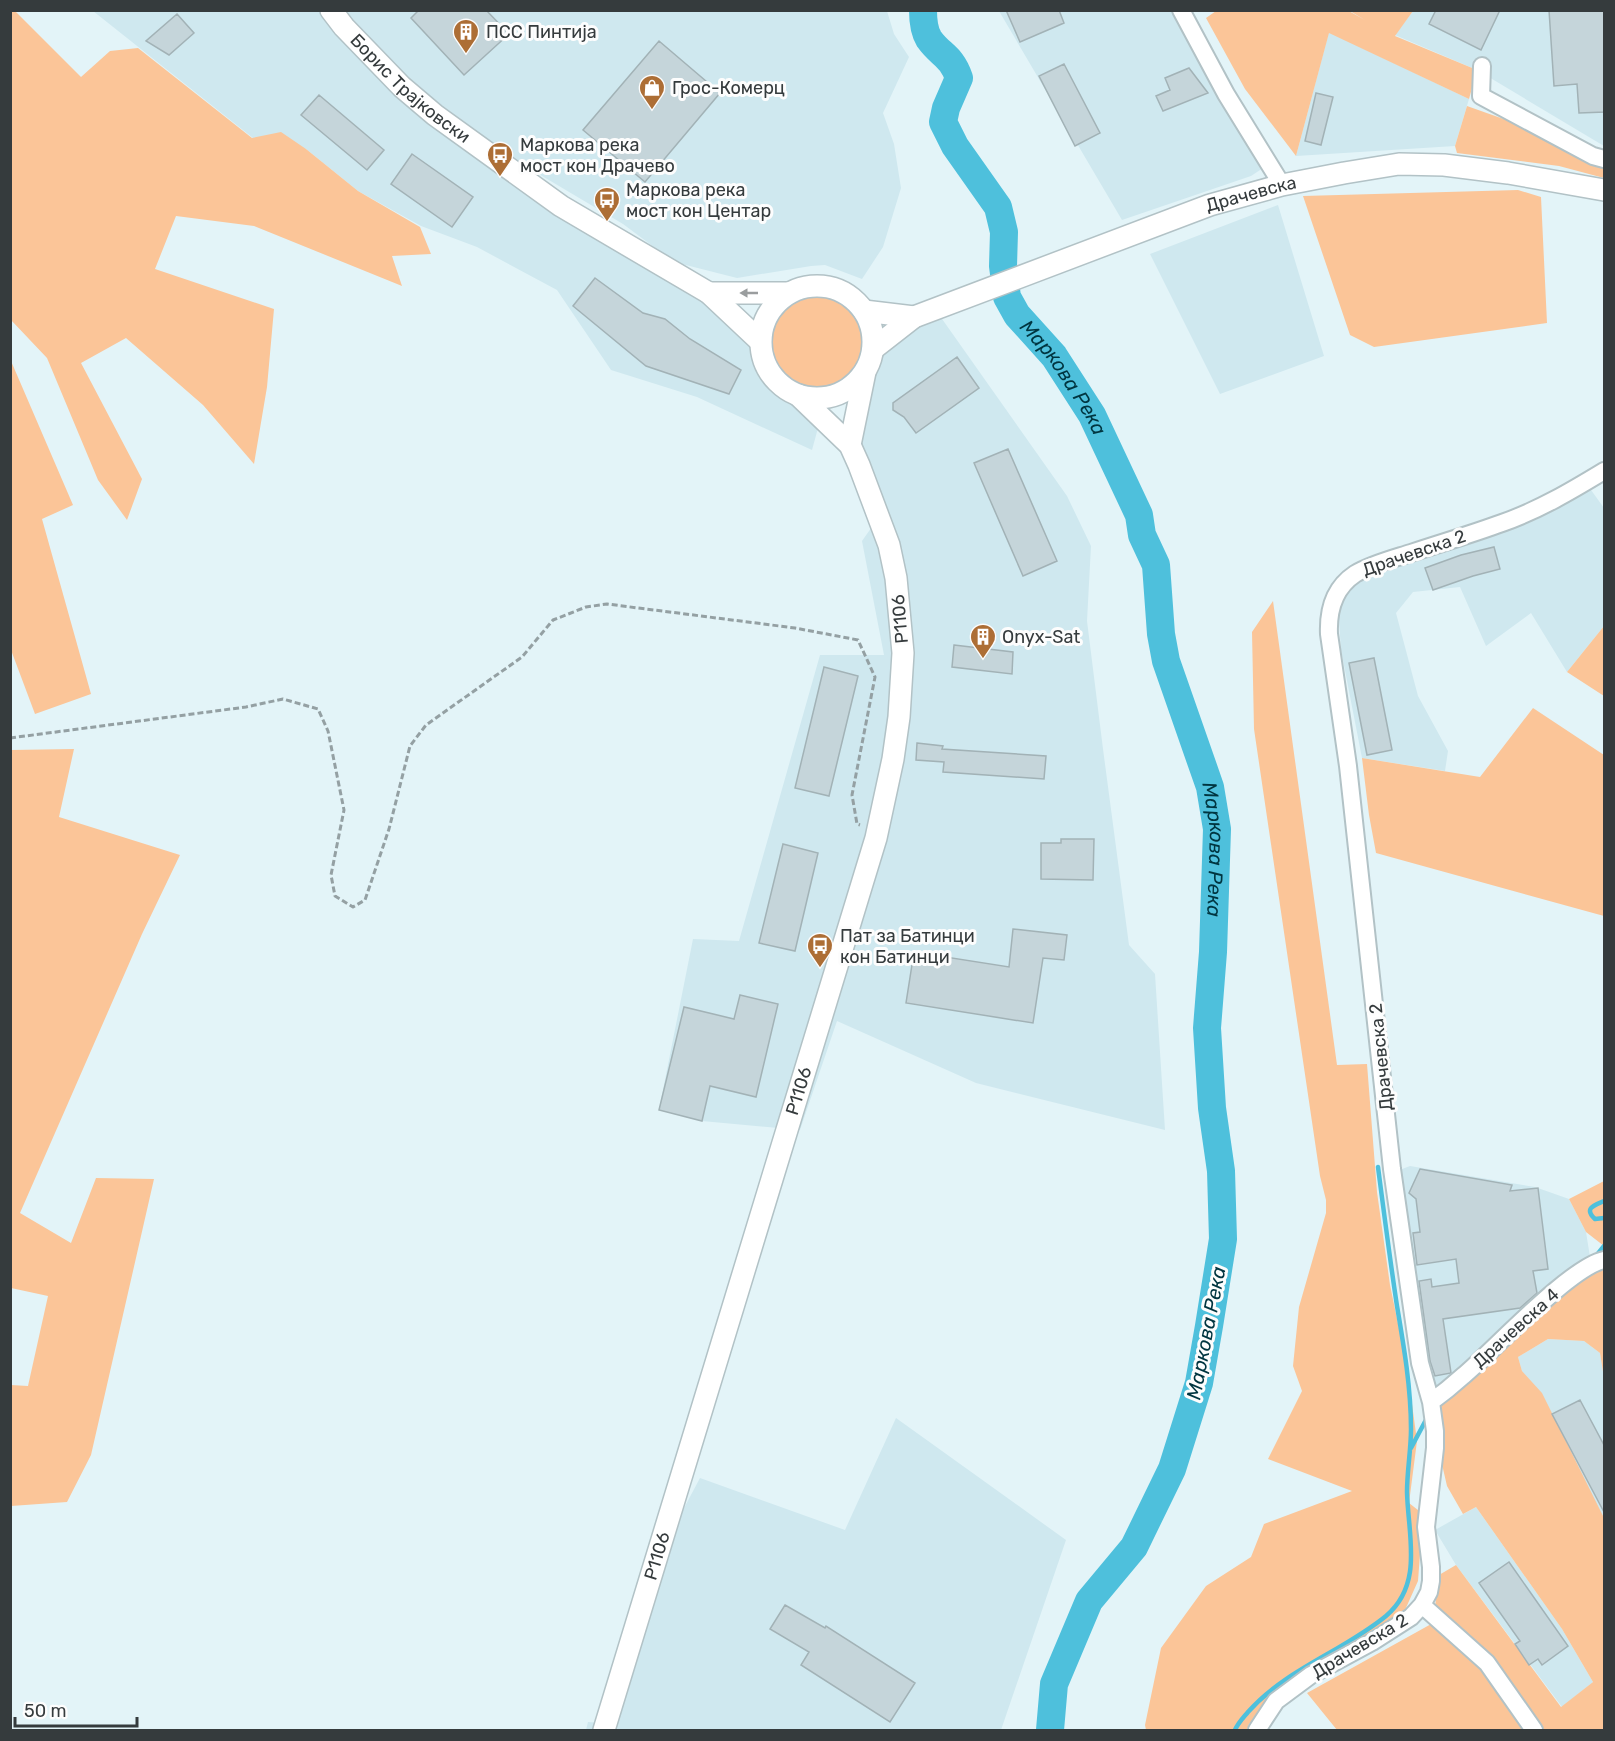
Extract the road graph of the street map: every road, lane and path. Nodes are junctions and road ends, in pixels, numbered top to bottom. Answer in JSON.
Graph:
{"nodes":[{"id":1,"x":331,"y":10,"type":"edge"},
{"id":2,"x":1181,"y":10,"type":"edge"},
{"id":3,"x":1482,"y":66,"type":"dead end"},
{"id":4,"x":1605,"y":159,"type":"edge"},
{"id":5,"x":1282,"y":185,"type":"junction"},
{"id":6,"x":1605,"y":190,"type":"edge"},
{"id":7,"x":709,"y":293,"type":"junction"},
{"id":8,"x":788,"y":293,"type":"junction"},
{"id":9,"x":864,"y":311,"type":"junction"},
{"id":10,"x":914,"y":317,"type":"junction"},
{"id":11,"x":760,"y":341,"type":"junction"},
{"id":12,"x":873,"y":349,"type":"junction"},
{"id":13,"x":865,"y":371,"type":"junction"},
{"id":14,"x":798,"y":395,"type":"junction"},
{"id":15,"x":850,"y":446,"type":"junction"},
{"id":16,"x":1605,"y":471,"type":"edge"},
{"id":17,"x":10,"y":738,"type":"edge"},
{"id":18,"x":876,"y":838,"type":"junction"},
{"id":19,"x":1605,"y":1260,"type":"edge"},
{"id":20,"x":1431,"y":1402,"type":"junction"},
{"id":21,"x":1422,"y":1605,"type":"junction"},
{"id":22,"x":1258,"y":1730,"type":"edge"},
{"id":23,"x":604,"y":1731,"type":"edge"},
{"id":24,"x":1534,"y":1731,"type":"edge"}],
"edges":[{"from":1,"to":7,"type":"main road","name":"Борис Трајковски"},
{"from":2,"to":5,"type":"street"},
{"from":3,"to":4,"type":"street"},
{"from":5,"to":6,"type":"main road","name":"Драчевска"},
{"from":5,"to":10,"type":"main road","name":"Драчевска"},
{"from":8,"to":7,"type":"main road","one_way":true},
{"from":7,"to":11,"type":"main road","name":"Борис Трајковски"},
{"from":8,"to":9,"type":"main road"},
{"from":8,"to":11,"type":"main road"},
{"from":9,"to":10,"type":"main road","name":"Драчевска"},
{"from":9,"to":12,"type":"main road"},
{"from":10,"to":12,"type":"main road","name":"Драчевска"},
{"from":11,"to":14,"type":"main road"},
{"from":12,"to":13,"type":"main road"},
{"from":13,"to":14,"type":"main road"},
{"from":13,"to":15,"type":"main road"},
{"from":14,"to":15,"type":"main road"},
{"from":15,"to":18,"type":"main road","name":"P1106"},
{"from":16,"to":20,"type":"street","name":"Драчевска 2"},
{"from":17,"to":18,"type":"path"},
{"from":18,"to":23,"type":"main road","name":"P1106"},
{"from":19,"to":20,"type":"street","name":"Драчевска 4"},
{"from":20,"to":21,"type":"street","name":"Драчевска 2"},
{"from":21,"to":22,"type":"street","name":"Драчевска 2"},
{"from":21,"to":24,"type":"street"}]}
